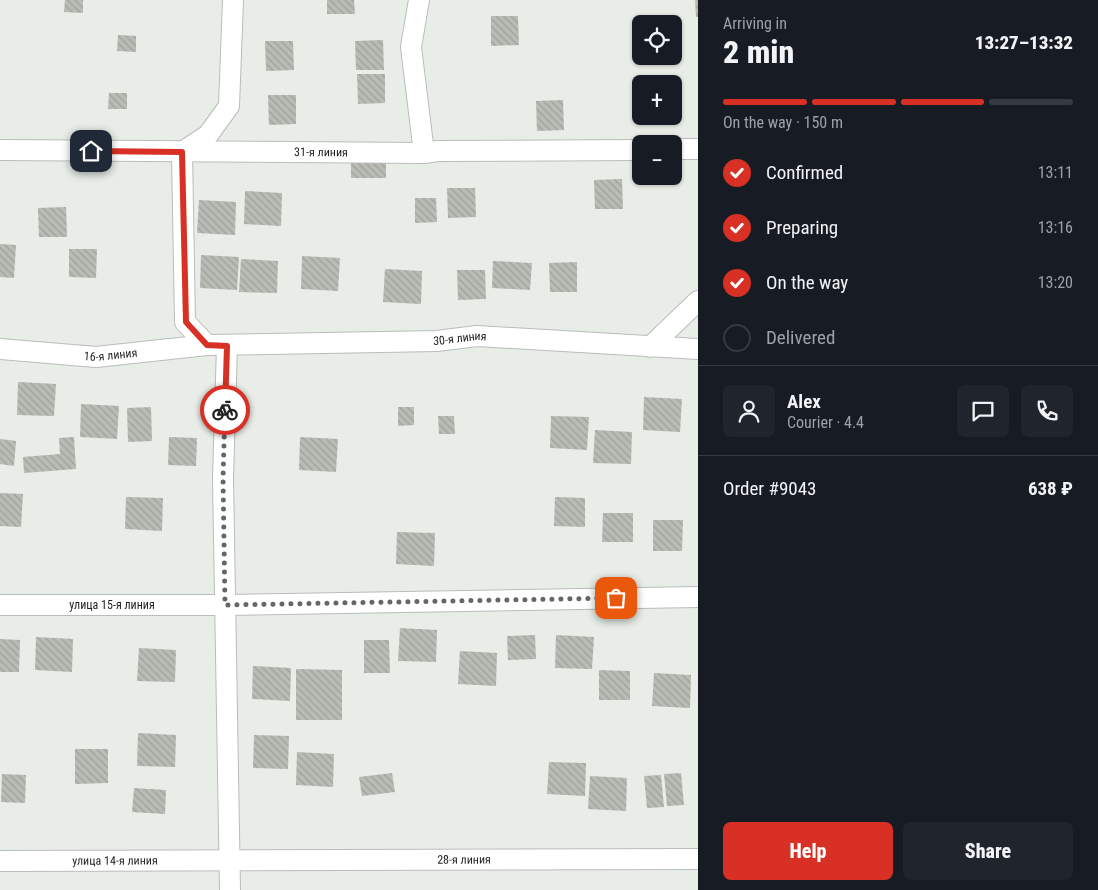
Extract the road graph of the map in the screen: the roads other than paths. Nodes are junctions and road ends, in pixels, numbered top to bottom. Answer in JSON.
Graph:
{"nodes":[{"id":1,"x":233,"y":0,"type":"edge"},
{"id":2,"x":419,"y":0,"type":"edge"},
{"id":3,"x":682,"y":149,"type":"edge"},
{"id":4,"x":698,"y":149,"type":"edge"},
{"id":5,"x":0,"y":150,"type":"edge"},
{"id":6,"x":632,"y":150,"type":"edge"},
{"id":7,"x":182,"y":152,"type":"junction"},
{"id":8,"x":424,"y":153,"type":"junction"},
{"id":9,"x":698,"y":301,"type":"edge"},
{"id":10,"x":218,"y":346,"type":"junction"},
{"id":11,"x":650,"y":347,"type":"junction"},
{"id":12,"x":0,"y":349,"type":"edge"},
{"id":13,"x":698,"y":349,"type":"edge"},
{"id":14,"x":698,"y":597,"type":"edge"},
{"id":15,"x":0,"y":605,"type":"edge"},
{"id":16,"x":225,"y":605,"type":"junction"},
{"id":17,"x":230,"y":860,"type":"junction"},
{"id":18,"x":698,"y":860,"type":"edge"},
{"id":19,"x":0,"y":861,"type":"edge"},
{"id":20,"x":230,"y":890,"type":"edge"}],
"edges":[{"from":1,"to":7,"type":"street"},
{"from":2,"to":8,"type":"street"},
{"from":3,"to":4,"type":"street"},
{"from":5,"to":7,"type":"street","name":"31-я линия"},
{"from":6,"to":8,"type":"street","name":"31-я линия"},
{"from":7,"to":8,"type":"street","name":"31-я линия"},
{"from":7,"to":10,"type":"street"},
{"from":9,"to":11,"type":"street"},
{"from":10,"to":11,"type":"street","name":"30-я линия"},
{"from":10,"to":12,"type":"street","name":"16-я линия"},
{"from":10,"to":16,"type":"street"},
{"from":11,"to":13,"type":"street","name":"30-я линия"},
{"from":14,"to":16,"type":"street","name":"улица 15-я линия"},
{"from":15,"to":16,"type":"street","name":"улица 15-я линия"},
{"from":16,"to":17,"type":"street"},
{"from":17,"to":18,"type":"street","name":"28-я линия"},
{"from":17,"to":19,"type":"street","name":"улица 14-я линия"},
{"from":17,"to":20,"type":"street"}]}
